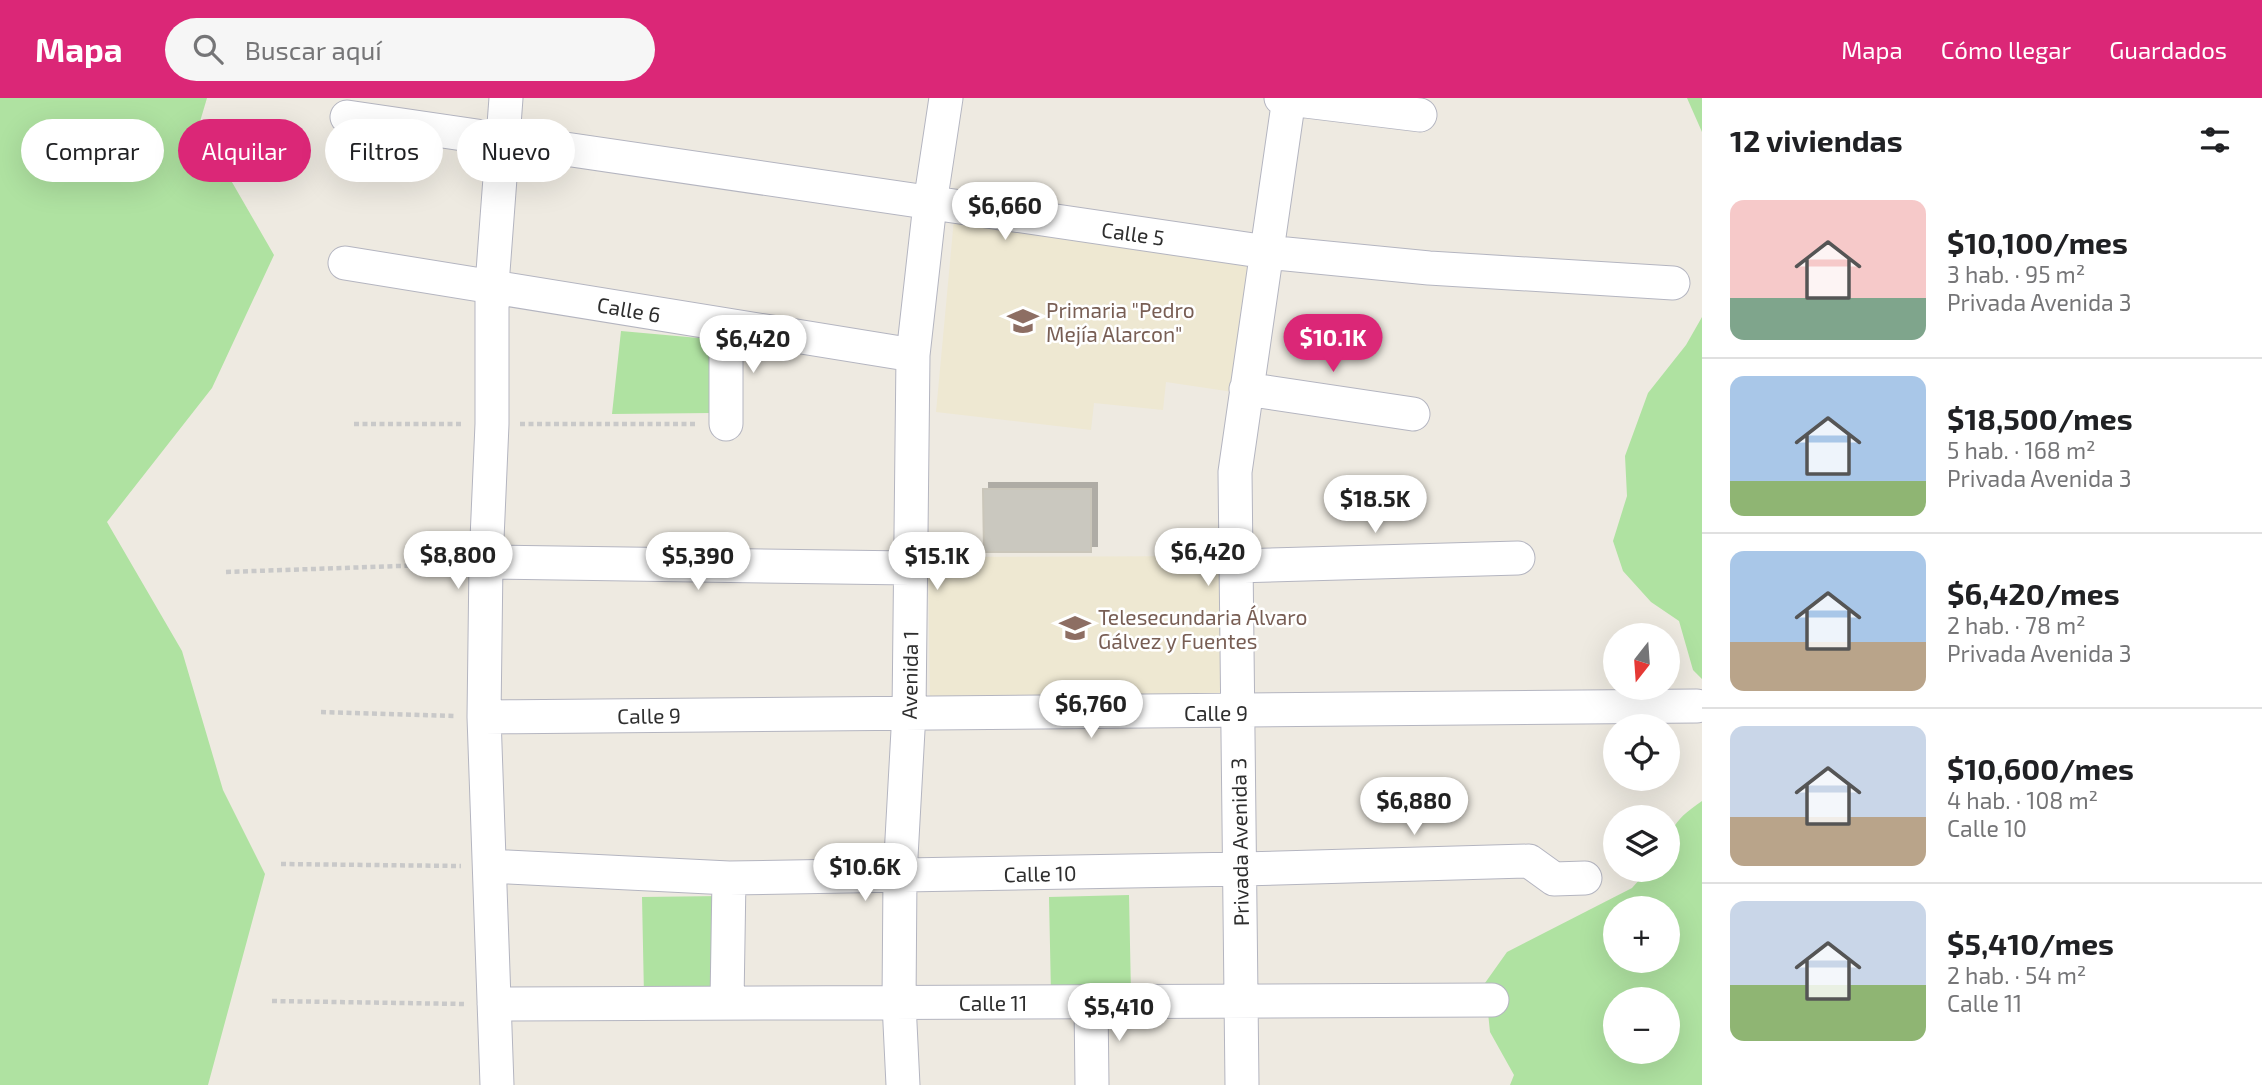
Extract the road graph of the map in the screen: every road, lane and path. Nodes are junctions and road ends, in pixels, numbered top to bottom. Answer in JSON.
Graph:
{"nodes":[{"id":1,"x":506,"y":98,"type":"edge"},
{"id":2,"x":946,"y":98,"type":"edge"},
{"id":3,"x":1286,"y":98,"type":"edge"},
{"id":4,"x":1420,"y":116,"type":"dead end"},
{"id":5,"x":347,"y":117,"type":"dead end"},
{"id":6,"x":505,"y":119,"type":"edge"},
{"id":7,"x":457,"y":134,"type":"edge"},
{"id":8,"x":575,"y":152,"type":"edge"},
{"id":9,"x":500,"y":182,"type":"edge"},
{"id":10,"x":930,"y":204,"type":"junction"},
{"id":11,"x":1267,"y":251,"type":"junction"},
{"id":12,"x":345,"y":263,"type":"dead end"},
{"id":13,"x":1673,"y":283,"type":"dead end"},
{"id":14,"x":492,"y":285,"type":"junction"},
{"id":15,"x":726,"y":325,"type":"junction"},
{"id":16,"x":913,"y":355,"type":"junction"},
{"id":17,"x":1246,"y":389,"type":"junction"},
{"id":18,"x":1413,"y":414,"type":"dead end"},
{"id":19,"x":354,"y":424,"type":"dead end"},
{"id":20,"x":492,"y":424,"type":"junction"},
{"id":21,"x":726,"y":425,"type":"joint"},
{"id":22,"x":1518,"y":558,"type":"dead end"},
{"id":23,"x":486,"y":562,"type":"junction"},
{"id":24,"x":1235,"y":566,"type":"junction"},
{"id":25,"x":910,"y":568,"type":"junction"},
{"id":26,"x":226,"y":572,"type":"dead end"},
{"id":27,"x":1697,"y":706,"type":"dead end"},
{"id":28,"x":321,"y":712,"type":"dead end"},
{"id":29,"x":909,"y":712,"type":"junction"},
{"id":30,"x":1237,"y":713,"type":"junction"},
{"id":31,"x":484,"y":717,"type":"junction"},
{"id":32,"x":281,"y":864,"type":"dead end"},
{"id":33,"x":489,"y":866,"type":"junction"},
{"id":34,"x":1241,"y":869,"type":"junction"},
{"id":35,"x":900,"y":875,"type":"junction"},
{"id":36,"x":729,"y":878,"type":"junction"},
{"id":37,"x":1585,"y":878,"type":"dead end"},
{"id":38,"x":1492,"y":1000,"type":"dead end"},
{"id":39,"x":272,"y":1001,"type":"dead end"},
{"id":40,"x":727,"y":1002,"type":"junction"},
{"id":41,"x":1091,"y":1002,"type":"junction"},
{"id":42,"x":1241,"y":1002,"type":"junction"},
{"id":43,"x":899,"y":1003,"type":"junction"},
{"id":44,"x":494,"y":1004,"type":"junction"},
{"id":45,"x":497,"y":1085,"type":"edge"},
{"id":46,"x":903,"y":1085,"type":"edge"},
{"id":47,"x":1092,"y":1085,"type":"edge"},
{"id":48,"x":1241,"y":1085,"type":"edge"}],
"edges":[{"from":1,"to":6,"type":"street"},
{"from":2,"to":10,"type":"street","name":"Avenida 1"},
{"from":3,"to":4,"type":"street"},
{"from":3,"to":11,"type":"street","name":"Privada Avenida 3"},
{"from":5,"to":7,"type":"street","name":"Calle 5"},
{"from":8,"to":10,"type":"street","name":"Calle 5"},
{"from":9,"to":14,"type":"street"},
{"from":10,"to":11,"type":"street","name":"Calle 5"},
{"from":10,"to":16,"type":"street","name":"Avenida 1"},
{"from":11,"to":13,"type":"street","name":"Calle 5"},
{"from":11,"to":17,"type":"street","name":"Privada Avenida 3"},
{"from":12,"to":14,"type":"street","name":"Calle 6"},
{"from":14,"to":15,"type":"street","name":"Calle 6"},
{"from":14,"to":20,"type":"street"},
{"from":15,"to":16,"type":"street","name":"Calle 6"},
{"from":15,"to":21,"type":"street"},
{"from":16,"to":25,"type":"street","name":"Avenida 1"},
{"from":17,"to":18,"type":"street"},
{"from":17,"to":24,"type":"street","name":"Privada Avenida 3"},
{"from":19,"to":20,"type":"path"},
{"from":20,"to":21,"type":"path"},
{"from":20,"to":23,"type":"street"},
{"from":22,"to":24,"type":"street"},
{"from":23,"to":25,"type":"street"},
{"from":23,"to":26,"type":"path"},
{"from":23,"to":31,"type":"street"},
{"from":24,"to":30,"type":"street","name":"Privada Avenida 3"},
{"from":25,"to":29,"type":"street","name":"Avenida 1"},
{"from":27,"to":30,"type":"street","name":"Calle 9"},
{"from":28,"to":31,"type":"path"},
{"from":29,"to":30,"type":"street","name":"Calle 9"},
{"from":29,"to":31,"type":"street","name":"Calle 9"},
{"from":29,"to":35,"type":"street","name":"Avenida 1"},
{"from":30,"to":34,"type":"street","name":"Privada Avenida 3"},
{"from":31,"to":33,"type":"street"},
{"from":32,"to":33,"type":"path"},
{"from":33,"to":36,"type":"street","name":"Calle 10"},
{"from":33,"to":44,"type":"street"},
{"from":34,"to":35,"type":"street","name":"Calle 10"},
{"from":34,"to":37,"type":"street","name":"Calle 10"},
{"from":34,"to":42,"type":"street","name":"Privada Avenida 3"},
{"from":35,"to":36,"type":"street","name":"Calle 10"},
{"from":35,"to":43,"type":"street","name":"Avenida 1"},
{"from":36,"to":40,"type":"street"},
{"from":38,"to":42,"type":"street","name":"Calle 11"},
{"from":39,"to":44,"type":"path"},
{"from":40,"to":43,"type":"street","name":"Calle 11"},
{"from":40,"to":44,"type":"street","name":"Calle 11"},
{"from":41,"to":42,"type":"street","name":"Calle 11"},
{"from":41,"to":43,"type":"street","name":"Calle 11"},
{"from":41,"to":47,"type":"street"},
{"from":42,"to":48,"type":"street","name":"Privada Avenida 3"},
{"from":43,"to":46,"type":"street","name":"Avenida 1"},
{"from":44,"to":45,"type":"street"}]}
